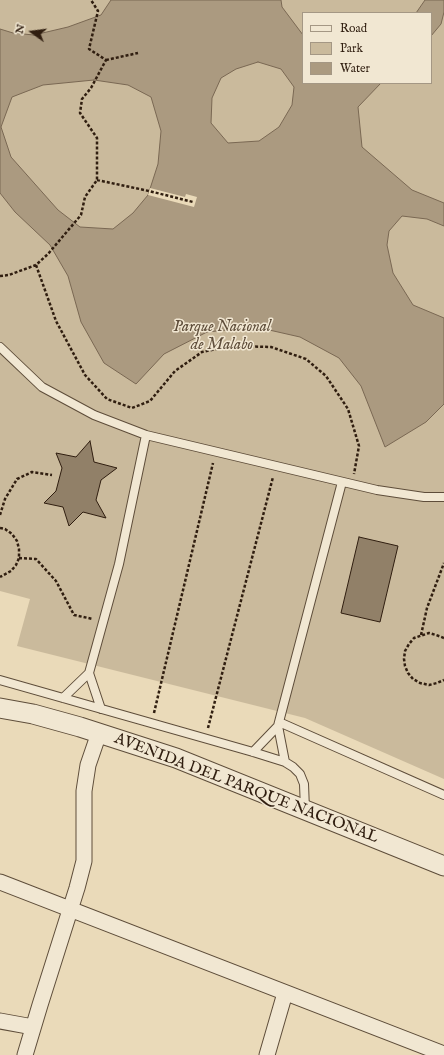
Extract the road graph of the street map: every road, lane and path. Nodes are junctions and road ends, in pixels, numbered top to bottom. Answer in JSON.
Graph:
{"nodes":[{"id":1,"x":91,"y":0,"type":"edge"},
{"id":2,"x":138,"y":53,"type":"dead end"},
{"id":3,"x":106,"y":60,"type":"junction"},
{"id":4,"x":97,"y":180,"type":"junction"},
{"id":5,"x":193,"y":202,"type":"dead end"},
{"id":6,"x":36,"y":265,"type":"junction"},
{"id":7,"x":0,"y":276,"type":"edge"},
{"id":8,"x":0,"y":347,"type":"edge"},
{"id":9,"x":146,"y":435,"type":"junction"},
{"id":10,"x":216,"y":451,"type":"junction"},
{"id":11,"x":276,"y":466,"type":"junction"},
{"id":12,"x":52,"y":475,"type":"dead end"},
{"id":13,"x":342,"y":482,"type":"junction"},
{"id":14,"x":353,"y":484,"type":"junction"},
{"id":15,"x":444,"y":497,"type":"edge"},
{"id":16,"x":0,"y":515,"type":"edge"},
{"id":17,"x":0,"y":528,"type":"edge"},
{"id":18,"x":19,"y":558,"type":"junction"},
{"id":19,"x":444,"y":563,"type":"edge"},
{"id":20,"x":0,"y":577,"type":"edge"},
{"id":21,"x":103,"y":621,"type":"junction"},
{"id":22,"x":421,"y":635,"type":"junction"},
{"id":23,"x":444,"y":638,"type":"edge"},
{"id":24,"x":89,"y":673,"type":"junction"},
{"id":25,"x":0,"y":680,"type":"edge"},
{"id":26,"x":444,"y":680,"type":"edge"},
{"id":27,"x":63,"y":698,"type":"junction"},
{"id":28,"x":0,"y":708,"type":"edge"},
{"id":29,"x":101,"y":709,"type":"junction"},
{"id":30,"x":151,"y":723,"type":"junction"},
{"id":31,"x":278,"y":724,"type":"junction"},
{"id":32,"x":98,"y":733,"type":"junction"},
{"id":33,"x":205,"y":738,"type":"junction"},
{"id":34,"x":253,"y":752,"type":"junction"},
{"id":35,"x":285,"y":762,"type":"junction"},
{"id":36,"x":444,"y":795,"type":"edge"},
{"id":37,"x":305,"y":810,"type":"junction"},
{"id":38,"x":444,"y":866,"type":"edge"},
{"id":39,"x":0,"y":882,"type":"edge"},
{"id":40,"x":70,"y":910,"type":"junction"},
{"id":41,"x":285,"y":993,"type":"junction"},
{"id":42,"x":0,"y":1021,"type":"edge"},
{"id":43,"x":34,"y":1027,"type":"junction"},
{"id":44,"x":444,"y":1054,"type":"edge"},
{"id":45,"x":25,"y":1055,"type":"edge"},
{"id":46,"x":267,"y":1055,"type":"edge"}],
"edges":[{"from":1,"to":3,"type":"path"},
{"from":2,"to":3,"type":"path"},
{"from":3,"to":4,"type":"path"},
{"from":4,"to":5,"type":"path"},
{"from":4,"to":6,"type":"path"},
{"from":6,"to":7,"type":"path"},
{"from":6,"to":14,"type":"path"},
{"from":8,"to":9,"type":"lane"},
{"from":9,"to":10,"type":"lane"},
{"from":9,"to":21,"type":"lane"},
{"from":10,"to":11,"type":"lane"},
{"from":10,"to":30,"type":"path"},
{"from":11,"to":13,"type":"lane"},
{"from":11,"to":33,"type":"path"},
{"from":12,"to":16,"type":"path"},
{"from":13,"to":14,"type":"lane"},
{"from":13,"to":31,"type":"lane"},
{"from":14,"to":15,"type":"lane"},
{"from":17,"to":18,"type":"path"},
{"from":18,"to":20,"type":"path"},
{"from":18,"to":21,"type":"path"},
{"from":19,"to":22,"type":"path"},
{"from":21,"to":24,"type":"lane"},
{"from":22,"to":23,"type":"path"},
{"from":22,"to":26,"type":"path"},
{"from":24,"to":27,"type":"lane"},
{"from":24,"to":29,"type":"lane"},
{"from":25,"to":27,"type":"lane"},
{"from":27,"to":29,"type":"lane"},
{"from":28,"to":32,"type":"street","name":"AVENIDA DEL PARQUE NACIONAL"},
{"from":29,"to":30,"type":"lane"},
{"from":30,"to":33,"type":"lane"},
{"from":31,"to":34,"type":"lane"},
{"from":31,"to":35,"type":"lane"},
{"from":31,"to":36,"type":"lane"},
{"from":32,"to":37,"type":"street","name":"AVENIDA DEL PARQUE NACIONAL"},
{"from":32,"to":40,"type":"street"},
{"from":33,"to":34,"type":"lane"},
{"from":34,"to":35,"type":"lane"},
{"from":35,"to":37,"type":"lane"},
{"from":37,"to":38,"type":"street","name":"AVENIDA DEL PARQUE NACIONAL"},
{"from":39,"to":40,"type":"street"},
{"from":40,"to":41,"type":"street"},
{"from":40,"to":43,"type":"street"},
{"from":41,"to":44,"type":"street"},
{"from":41,"to":46,"type":"street"},
{"from":42,"to":43,"type":"street"},
{"from":43,"to":45,"type":"street"}]}
